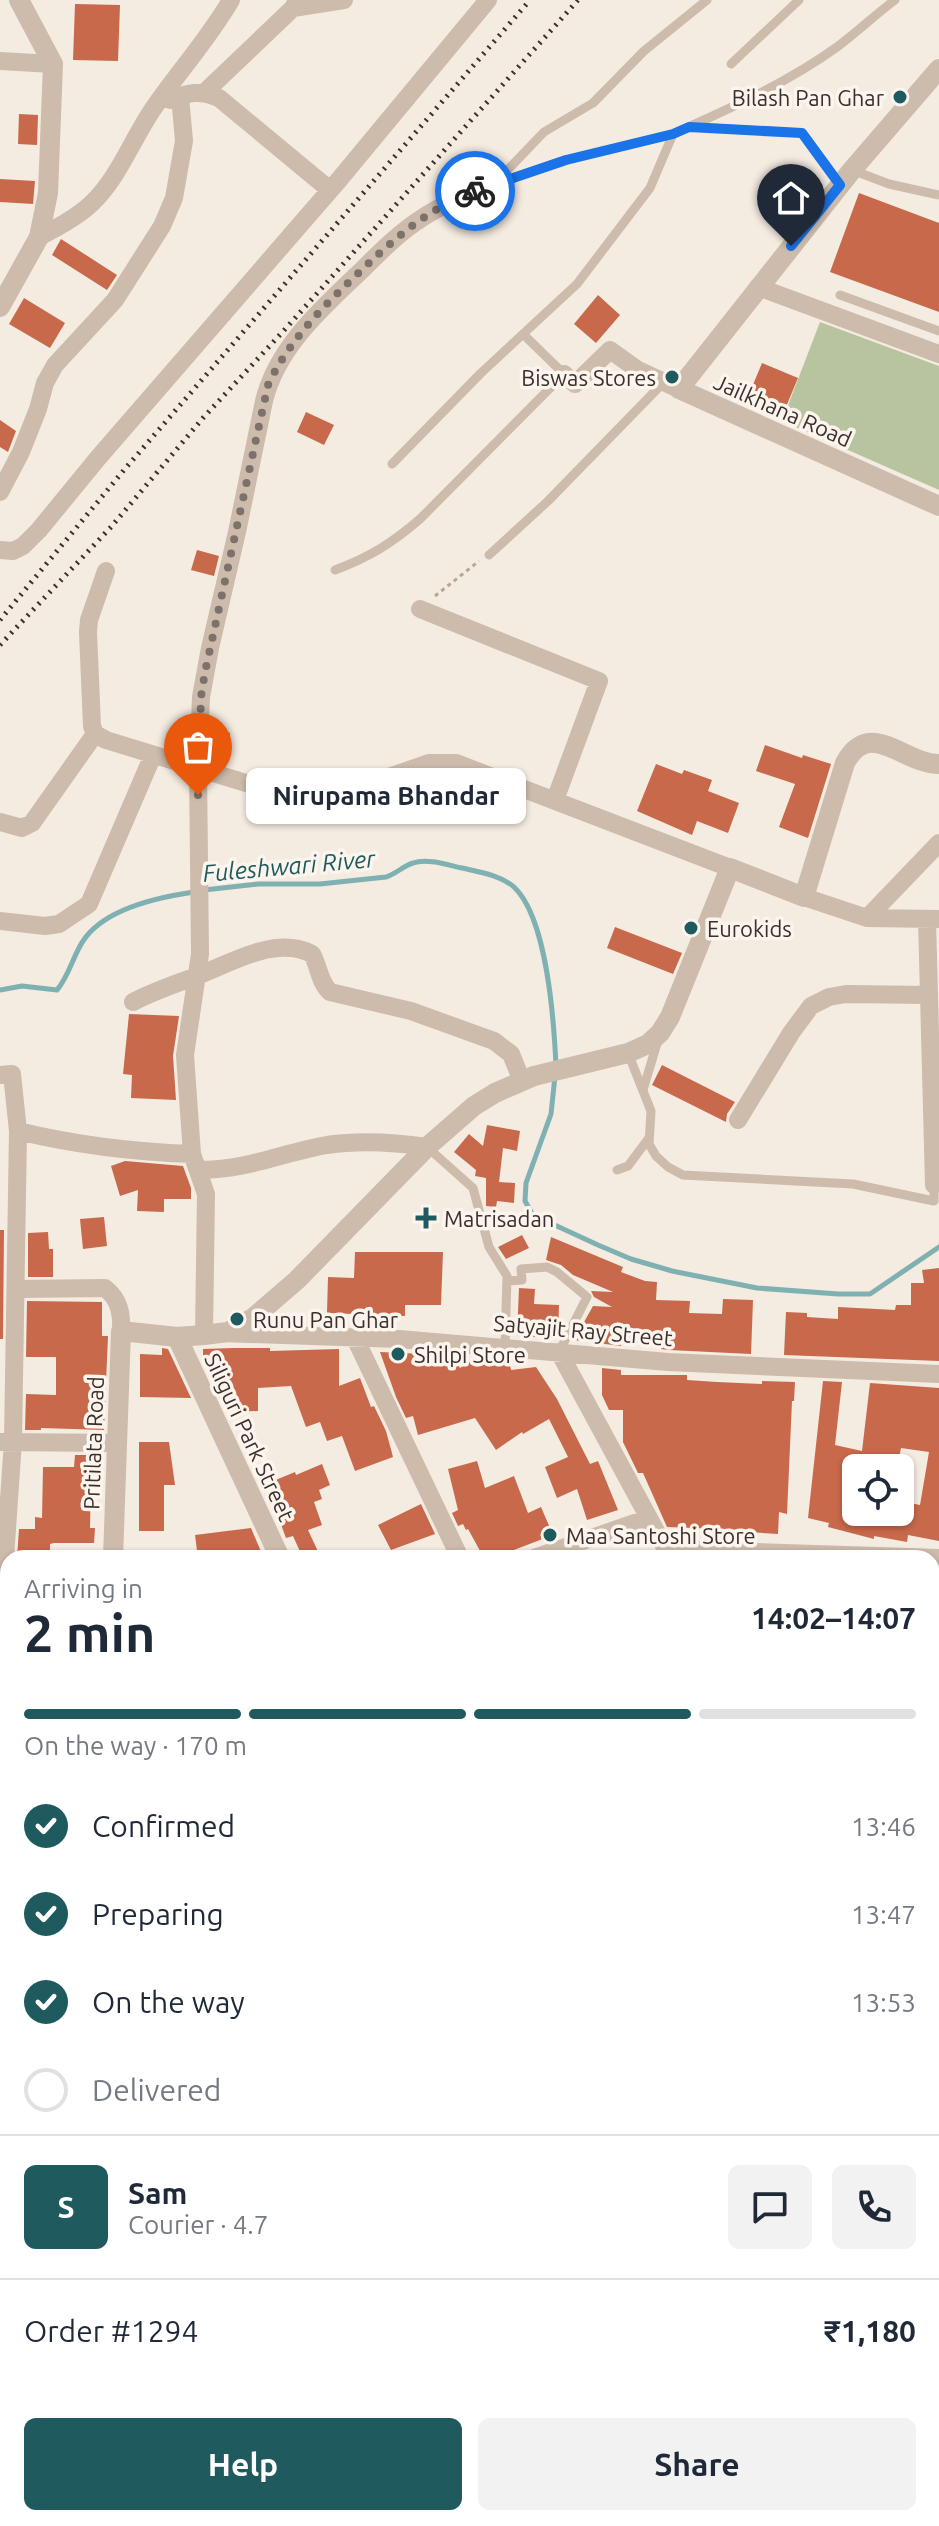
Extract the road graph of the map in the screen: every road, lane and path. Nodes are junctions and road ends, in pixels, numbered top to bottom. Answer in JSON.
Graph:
{"nodes":[{"id":1,"x":19,"y":0,"type":"edge"},
{"id":2,"x":231,"y":0,"type":"edge"},
{"id":3,"x":344,"y":0,"type":"edge"},
{"id":4,"x":488,"y":0,"type":"edge"},
{"id":5,"x":707,"y":0,"type":"edge"},
{"id":6,"x":799,"y":0,"type":"edge"},
{"id":7,"x":895,"y":0,"type":"edge"},
{"id":8,"x":295,"y":4,"type":"edge"},
{"id":9,"x":0,"y":61,"type":"edge"},
{"id":10,"x":53,"y":64,"type":"junction"},
{"id":11,"x":731,"y":64,"type":"dead end"},
{"id":12,"x":939,"y":69,"type":"edge"},
{"id":13,"x":205,"y":92,"type":"junction"},
{"id":14,"x":180,"y":96,"type":"junction"},
{"id":15,"x":154,"y":107,"type":"junction"},
{"id":16,"x":689,"y":127,"type":"junction"},
{"id":17,"x":673,"y":134,"type":"junction"},
{"id":18,"x":846,"y":177,"type":"junction"},
{"id":19,"x":494,"y":184,"type":"junction"},
{"id":20,"x":330,"y":190,"type":"junction"},
{"id":21,"x":939,"y":195,"type":"edge"},
{"id":22,"x":39,"y":237,"type":"junction"},
{"id":23,"x":758,"y":287,"type":"junction"},
{"id":24,"x":840,"y":295,"type":"dead end"},
{"id":25,"x":0,"y":307,"type":"edge"},
{"id":26,"x":939,"y":331,"type":"edge"},
{"id":27,"x":523,"y":334,"type":"junction"},
{"id":28,"x":939,"y":354,"type":"edge"},
{"id":29,"x":564,"y":374,"type":"junction"},
{"id":30,"x":671,"y":386,"type":"junction"},
{"id":31,"x":392,"y":464,"type":"dead end"},
{"id":32,"x":0,"y":492,"type":"edge"},
{"id":33,"x":939,"y":506,"type":"edge"},
{"id":34,"x":0,"y":550,"type":"edge"},
{"id":35,"x":489,"y":555,"type":"joint"},
{"id":36,"x":335,"y":570,"type":"dead end"},
{"id":37,"x":106,"y":571,"type":"dead end"},
{"id":38,"x":420,"y":609,"type":"joint"},
{"id":39,"x":95,"y":734,"type":"junction"},
{"id":40,"x":153,"y":755,"type":"junction"},
{"id":41,"x":939,"y":764,"type":"edge"},
{"id":42,"x":198,"y":769,"type":"junction"},
{"id":43,"x":555,"y":800,"type":"junction"},
{"id":44,"x":0,"y":822,"type":"edge"},
{"id":45,"x":939,"y":843,"type":"edge"},
{"id":46,"x":730,"y":868,"type":"junction"},
{"id":47,"x":804,"y":897,"type":"junction"},
{"id":48,"x":867,"y":918,"type":"junction"},
{"id":49,"x":933,"y":919,"type":"edge"},
{"id":50,"x":0,"y":921,"type":"edge"},
{"id":51,"x":197,"y":976,"type":"junction"},
{"id":52,"x":929,"y":995,"type":"junction"},
{"id":53,"x":133,"y":1002,"type":"dead end"},
{"id":54,"x":660,"y":1033,"type":"junction"},
{"id":55,"x":628,"y":1053,"type":"junction"},
{"id":56,"x":935,"y":1068,"type":"edge"},
{"id":57,"x":0,"y":1075,"type":"edge"},
{"id":58,"x":528,"y":1079,"type":"junction"},
{"id":59,"x":643,"y":1090,"type":"junction"},
{"id":60,"x":738,"y":1120,"type":"dead end"},
{"id":61,"x":18,"y":1131,"type":"junction"},
{"id":62,"x":649,"y":1138,"type":"junction"},
{"id":63,"x":427,"y":1147,"type":"junction"},
{"id":64,"x":195,"y":1162,"type":"junction"},
{"id":65,"x":617,"y":1170,"type":"dead end"},
{"id":66,"x":934,"y":1185,"type":"joint"},
{"id":67,"x":8,"y":1223,"type":"edge"},
{"id":68,"x":507,"y":1281,"type":"junction"},
{"id":69,"x":11,"y":1297,"type":"edge"},
{"id":70,"x":121,"y":1331,"type":"junction"},
{"id":71,"x":213,"y":1334,"type":"junction"},
{"id":72,"x":177,"y":1337,"type":"junction"},
{"id":73,"x":355,"y":1338,"type":"junction"},
{"id":74,"x":505,"y":1347,"type":"junction"},
{"id":75,"x":559,"y":1352,"type":"junction"},
{"id":76,"x":939,"y":1374,"type":"edge"},
{"id":77,"x":7,"y":1442,"type":"edge"},
{"id":78,"x":117,"y":1443,"type":"junction"},
{"id":79,"x":649,"y":1518,"type":"junction"},
{"id":80,"x":2,"y":1550,"type":"edge"},
{"id":81,"x":113,"y":1550,"type":"edge"},
{"id":82,"x":276,"y":1550,"type":"edge"},
{"id":83,"x":456,"y":1550,"type":"edge"},
{"id":84,"x":557,"y":1550,"type":"edge"},
{"id":85,"x":666,"y":1550,"type":"edge"}],
"edges":[{"from":1,"to":10,"type":"street"},
{"from":2,"to":15,"type":"street"},
{"from":3,"to":8,"type":"street"},
{"from":4,"to":20,"type":"street"},
{"from":5,"to":19,"type":"lane"},
{"from":6,"to":11,"type":"lane"},
{"from":7,"to":16,"type":"lane"},
{"from":8,"to":13,"type":"street"},
{"from":9,"to":10,"type":"street"},
{"from":10,"to":22,"type":"street"},
{"from":12,"to":18,"type":"street","name":"Jailkhana Road"},
{"from":13,"to":14,"type":"street"},
{"from":13,"to":20,"type":"street"},
{"from":14,"to":15,"type":"street"},
{"from":14,"to":32,"type":"street"},
{"from":15,"to":22,"type":"street"},
{"from":16,"to":17,"type":"lane"},
{"from":16,"to":18,"type":"lane"},
{"from":17,"to":19,"type":"lane"},
{"from":17,"to":27,"type":"lane"},
{"from":18,"to":21,"type":"lane"},
{"from":18,"to":23,"type":"street","name":"Jailkhana Road"},
{"from":19,"to":42,"type":"street"},
{"from":20,"to":34,"type":"street"},
{"from":22,"to":25,"type":"street"},
{"from":23,"to":28,"type":"street"},
{"from":23,"to":30,"type":"street","name":"Jailkhana Road"},
{"from":24,"to":26,"type":"lane"},
{"from":27,"to":29,"type":"lane"},
{"from":27,"to":31,"type":"lane"},
{"from":29,"to":30,"type":"street"},
{"from":29,"to":36,"type":"lane"},
{"from":30,"to":33,"type":"street","name":"Jailkhana Road"},
{"from":30,"to":35,"type":"lane"},
{"from":35,"to":38,"type":"path"},
{"from":37,"to":39,"type":"street"},
{"from":38,"to":43,"type":"street"},
{"from":39,"to":40,"type":"street"},
{"from":39,"to":44,"type":"street"},
{"from":40,"to":42,"type":"street"},
{"from":40,"to":50,"type":"street"},
{"from":41,"to":47,"type":"street"},
{"from":42,"to":43,"type":"street"},
{"from":42,"to":51,"type":"street"},
{"from":43,"to":46,"type":"street"},
{"from":45,"to":48,"type":"street"},
{"from":46,"to":47,"type":"street"},
{"from":46,"to":54,"type":"street"},
{"from":47,"to":48,"type":"street"},
{"from":48,"to":49,"type":"street"},
{"from":49,"to":52,"type":"street"},
{"from":51,"to":53,"type":"street"},
{"from":51,"to":58,"type":"street"},
{"from":51,"to":64,"type":"street"},
{"from":52,"to":56,"type":"street"},
{"from":52,"to":60,"type":"street"},
{"from":54,"to":55,"type":"street"},
{"from":54,"to":59,"type":"lane"},
{"from":55,"to":58,"type":"street"},
{"from":55,"to":59,"type":"lane"},
{"from":56,"to":66,"type":"street"},
{"from":57,"to":61,"type":"street"},
{"from":58,"to":63,"type":"street"},
{"from":59,"to":62,"type":"lane"},
{"from":61,"to":64,"type":"street"},
{"from":61,"to":67,"type":"street"},
{"from":62,"to":65,"type":"lane"},
{"from":62,"to":66,"type":"lane"},
{"from":63,"to":64,"type":"street"},
{"from":63,"to":68,"type":"lane"},
{"from":63,"to":71,"type":"street"},
{"from":64,"to":71,"type":"street"},
{"from":67,"to":69,"type":"street"},
{"from":68,"to":74,"type":"lane"},
{"from":68,"to":75,"type":"lane"},
{"from":69,"to":70,"type":"street"},
{"from":69,"to":77,"type":"street"},
{"from":70,"to":72,"type":"street"},
{"from":70,"to":78,"type":"street","name":"Pritilata Road"},
{"from":71,"to":72,"type":"street"},
{"from":71,"to":73,"type":"street","name":"Satyajit Ray Street"},
{"from":72,"to":82,"type":"street","name":"Siliguri Park Street"},
{"from":73,"to":74,"type":"street","name":"Satyajit Ray Street"},
{"from":73,"to":83,"type":"street"},
{"from":74,"to":75,"type":"street","name":"Satyajit Ray Street"},
{"from":75,"to":76,"type":"street","name":"Satyajit Ray Street"},
{"from":75,"to":79,"type":"street"},
{"from":77,"to":78,"type":"street"},
{"from":77,"to":80,"type":"street"},
{"from":78,"to":81,"type":"street","name":"Pritilata Road"},
{"from":79,"to":84,"type":"street"},
{"from":79,"to":85,"type":"street"}]}
